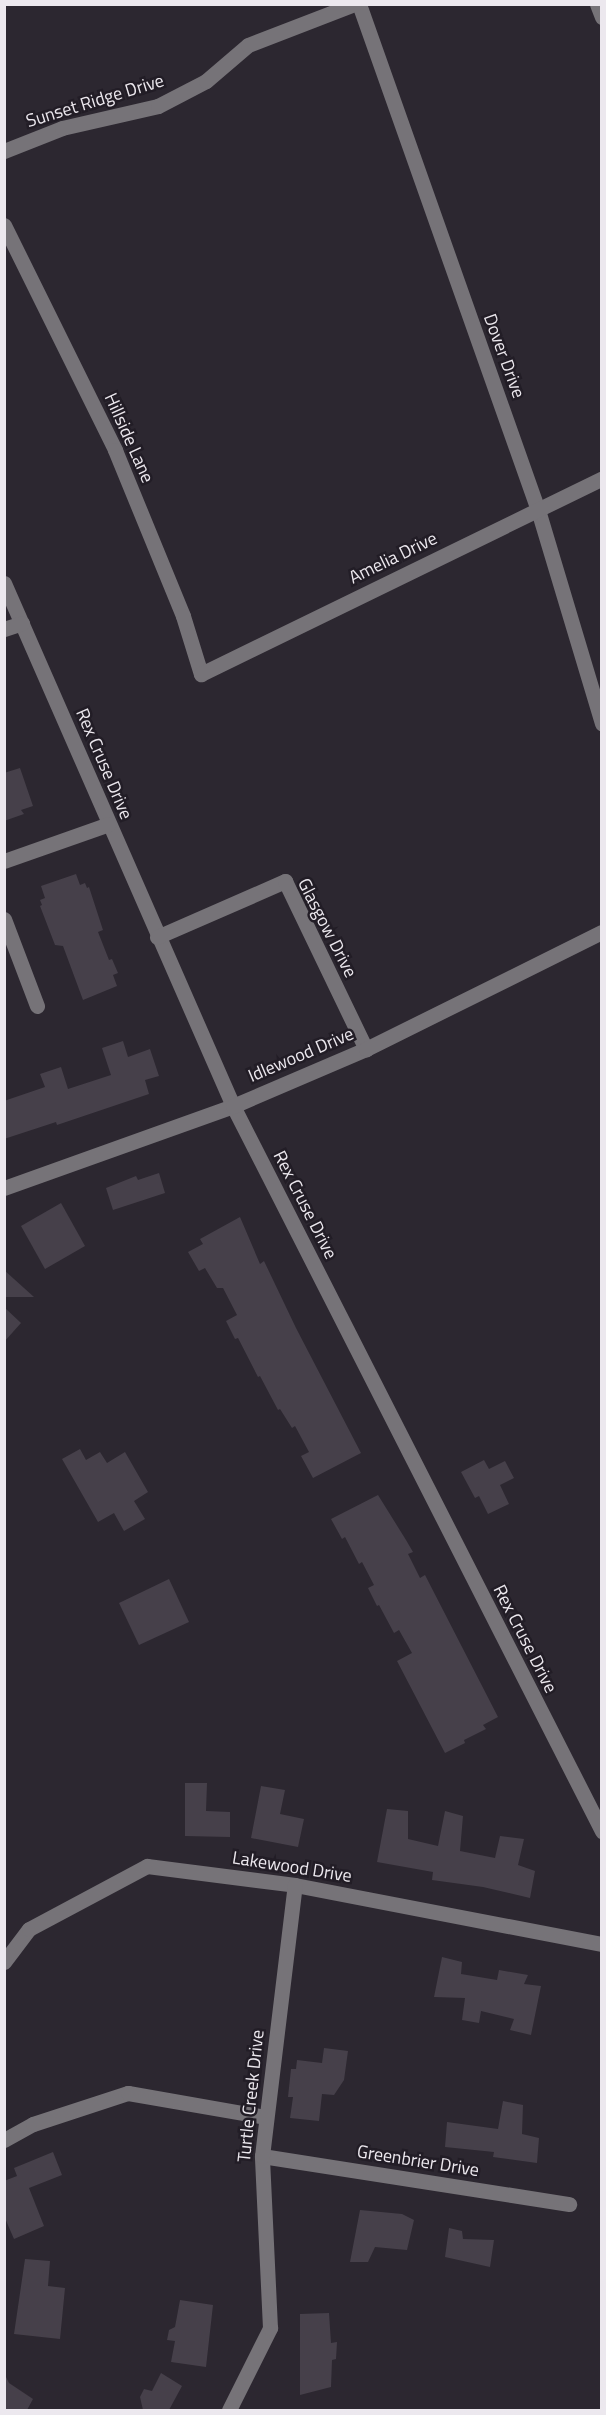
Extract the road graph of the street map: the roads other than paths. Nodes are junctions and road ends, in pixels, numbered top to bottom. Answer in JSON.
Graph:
{"nodes":[{"id":1,"x":357,"y":4,"type":"edge"},
{"id":2,"x":597,"y":4,"type":"edge"},
{"id":3,"x":602,"y":17,"type":"edge"},
{"id":4,"x":4,"y":151,"type":"edge"},
{"id":5,"x":4,"y":225,"type":"edge"},
{"id":6,"x":602,"y":478,"type":"edge"},
{"id":7,"x":538,"y":510,"type":"junction"},
{"id":8,"x":4,"y":583,"type":"edge"},
{"id":9,"x":22,"y":623,"type":"junction"},
{"id":10,"x":4,"y":629,"type":"edge"},
{"id":11,"x":201,"y":674,"type":"joint"},
{"id":12,"x":601,"y":721,"type":"edge"},
{"id":13,"x":109,"y":824,"type":"junction"},
{"id":14,"x":4,"y":861,"type":"edge"},
{"id":15,"x":4,"y":919,"type":"edge"},
{"id":16,"x":602,"y":932,"type":"edge"},
{"id":17,"x":157,"y":938,"type":"junction"},
{"id":18,"x":37,"y":1006,"type":"dead end"},
{"id":19,"x":366,"y":1049,"type":"junction"},
{"id":20,"x":233,"y":1106,"type":"junction"},
{"id":21,"x":4,"y":1188,"type":"edge"},
{"id":22,"x":602,"y":1831,"type":"edge"},
{"id":23,"x":295,"y":1885,"type":"junction"},
{"id":24,"x":602,"y":1944,"type":"edge"},
{"id":25,"x":4,"y":1962,"type":"edge"},
{"id":26,"x":266,"y":2116,"type":"junction"},
{"id":27,"x":4,"y":2140,"type":"edge"},
{"id":28,"x":262,"y":2156,"type":"junction"},
{"id":29,"x":569,"y":2204,"type":"dead end"},
{"id":30,"x":229,"y":2410,"type":"edge"}],
"edges":[{"from":1,"to":4,"type":"street","name":"Sunset Ridge Drive"},
{"from":1,"to":7,"type":"street","name":"Dover Drive"},
{"from":2,"to":3,"type":"street"},
{"from":5,"to":11,"type":"street","name":"Hillside Lane"},
{"from":6,"to":7,"type":"street","name":"Amelia Drive"},
{"from":7,"to":11,"type":"street","name":"Amelia Drive"},
{"from":7,"to":12,"type":"street","name":"Dover Drive"},
{"from":8,"to":9,"type":"street","name":"Rex Cruse Drive"},
{"from":9,"to":10,"type":"street"},
{"from":9,"to":13,"type":"street","name":"Rex Cruse Drive"},
{"from":13,"to":14,"type":"street"},
{"from":13,"to":17,"type":"street","name":"Rex Cruse Drive"},
{"from":15,"to":18,"type":"street"},
{"from":16,"to":19,"type":"street","name":"Idlewood Drive"},
{"from":17,"to":19,"type":"street","name":"Glasgow Drive"},
{"from":17,"to":20,"type":"street","name":"Rex Cruse Drive"},
{"from":19,"to":20,"type":"street","name":"Idlewood Drive"},
{"from":20,"to":21,"type":"street","name":"Idlewood Drive"},
{"from":20,"to":22,"type":"street","name":"Rex Cruse Drive"},
{"from":23,"to":24,"type":"street","name":"Lakewood Drive"},
{"from":23,"to":25,"type":"street","name":"Lakewood Drive"},
{"from":23,"to":26,"type":"street","name":"Turtle Creek Drive"},
{"from":26,"to":27,"type":"street"},
{"from":26,"to":28,"type":"street","name":"Turtle Creek Drive"},
{"from":28,"to":29,"type":"street","name":"Greenbrier Drive"},
{"from":28,"to":30,"type":"street","name":"Turtle Creek Drive"}]}
